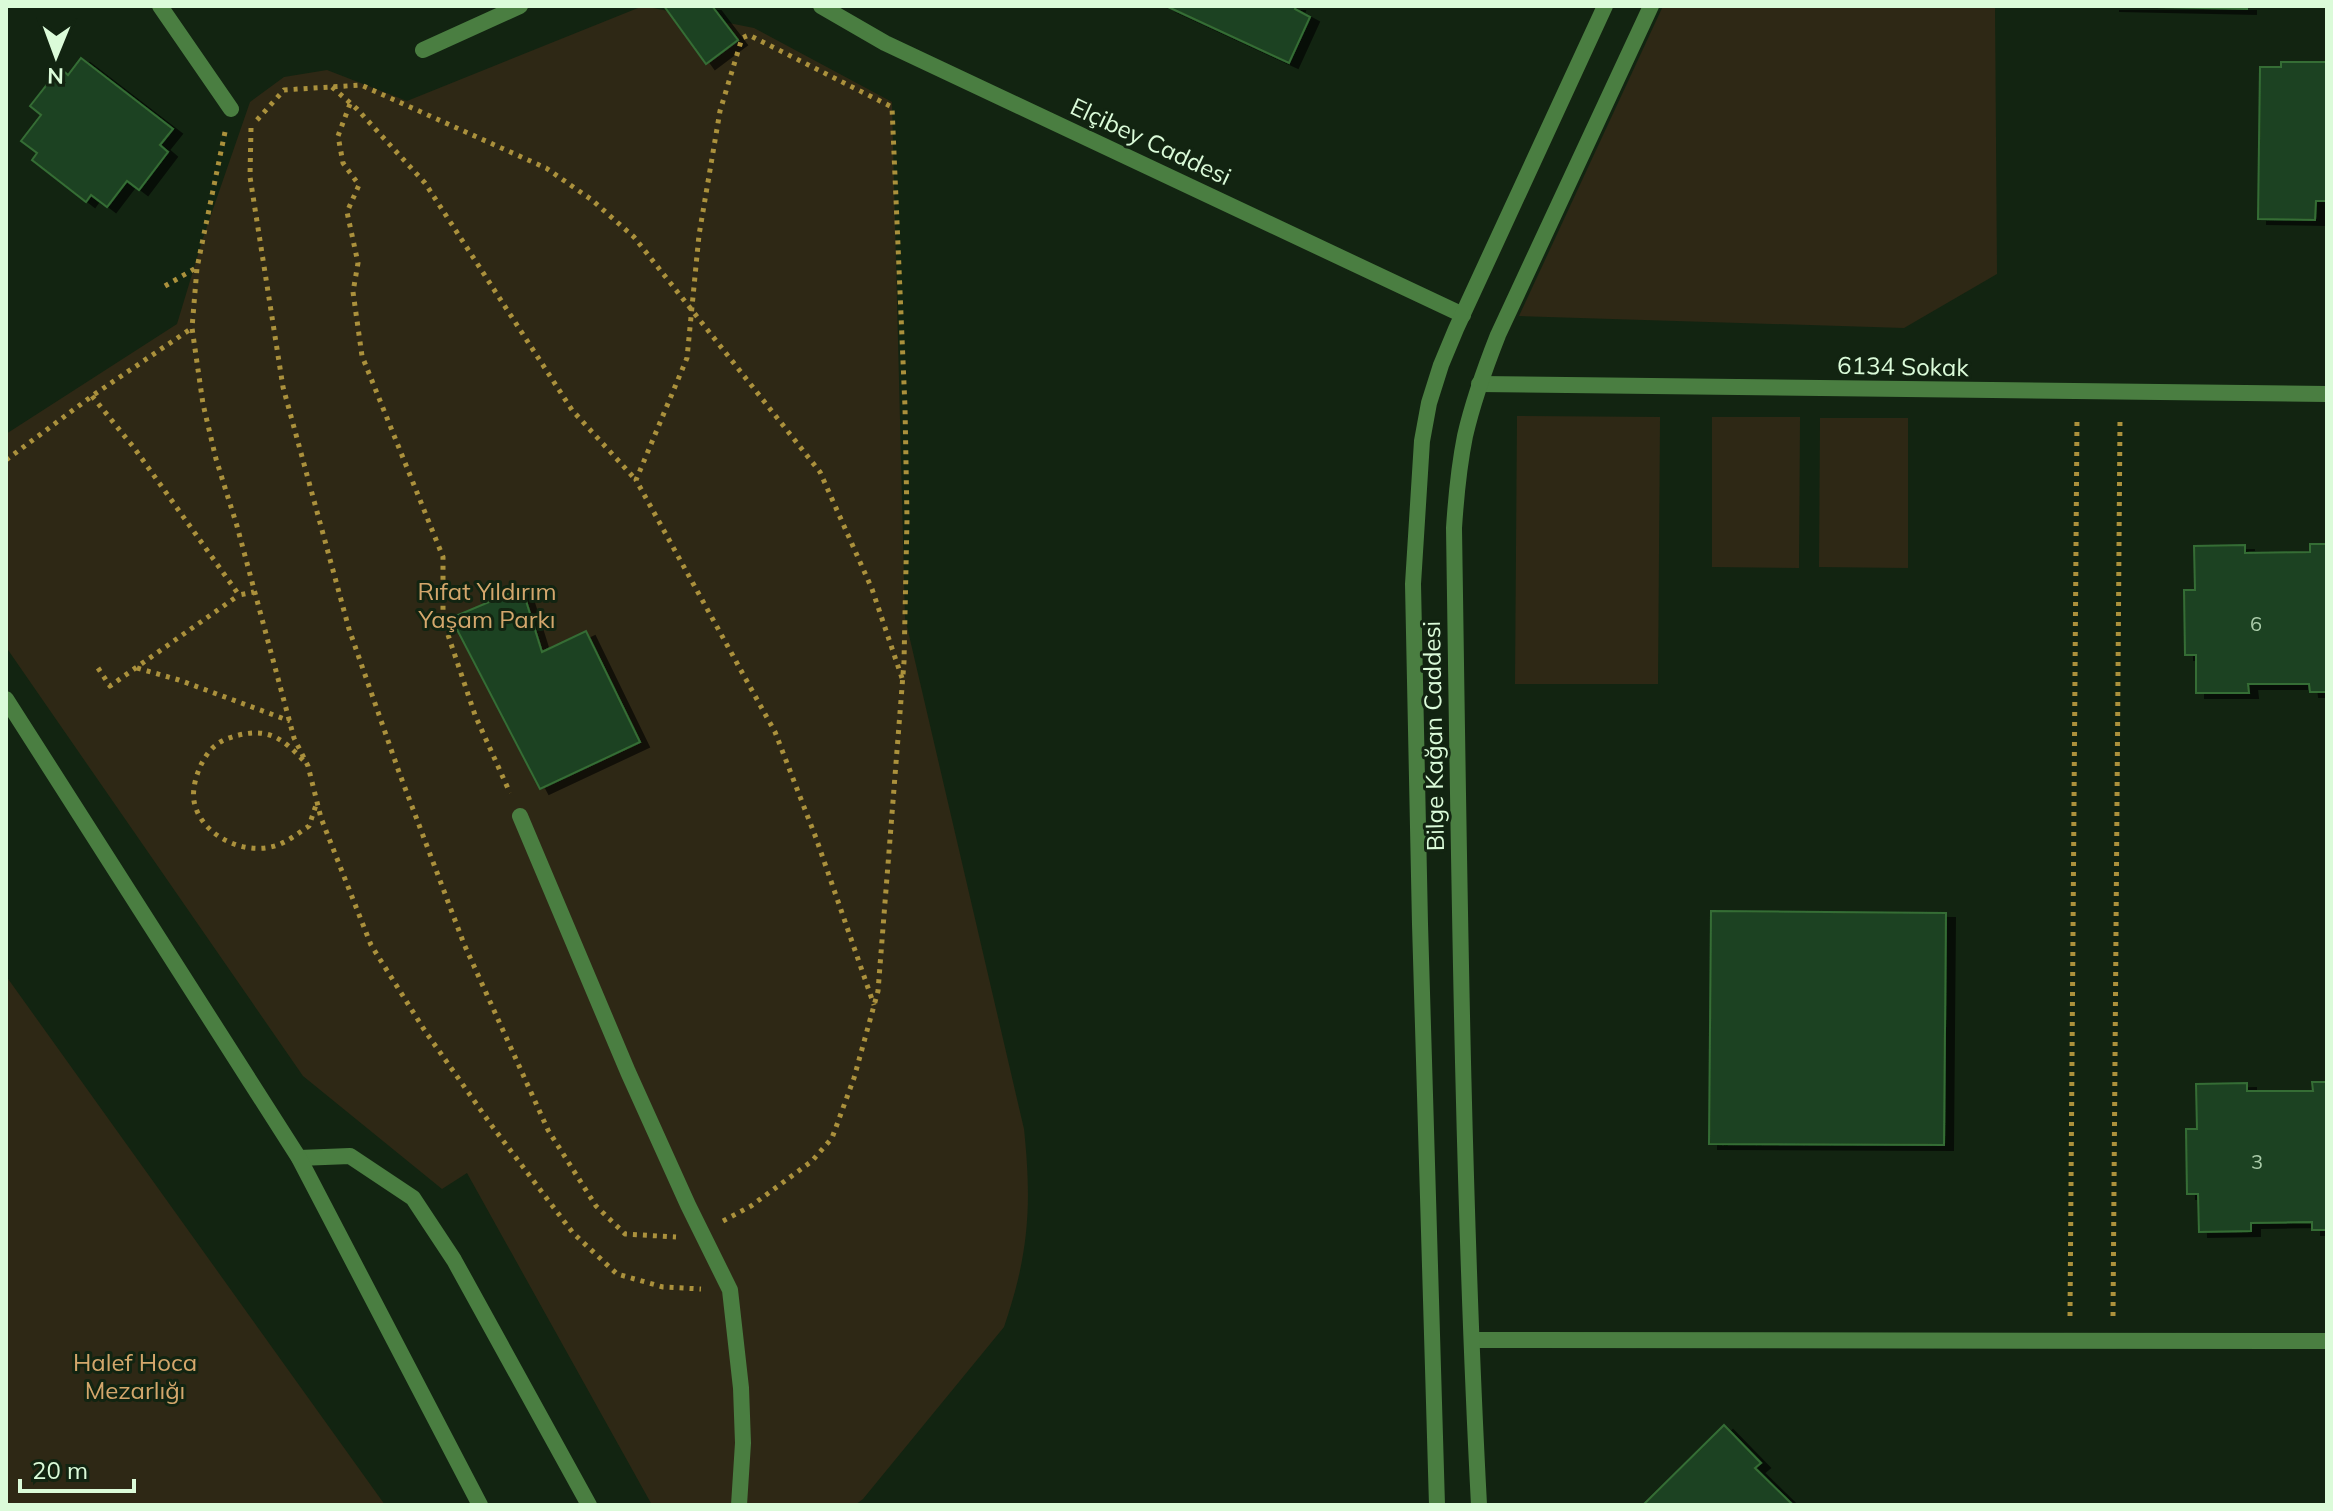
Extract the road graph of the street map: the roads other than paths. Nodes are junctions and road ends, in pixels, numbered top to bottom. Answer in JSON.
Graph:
{"nodes":[{"id":1,"x":160,"y":6,"type":"edge"},
{"id":2,"x":520,"y":6,"type":"edge"},
{"id":3,"x":821,"y":6,"type":"edge"},
{"id":4,"x":1605,"y":6,"type":"edge"},
{"id":5,"x":1651,"y":6,"type":"edge"},
{"id":6,"x":423,"y":50,"type":"dead end"},
{"id":7,"x":231,"y":109,"type":"road end"},
{"id":8,"x":1463,"y":315,"type":"junction"},
{"id":9,"x":1479,"y":384,"type":"junction"},
{"id":10,"x":2327,"y":394,"type":"edge"},
{"id":11,"x":6,"y":699,"type":"edge"},
{"id":12,"x":520,"y":816,"type":"road end"},
{"id":13,"x":299,"y":1158,"type":"junction"},
{"id":14,"x":1473,"y":1340,"type":"junction"},
{"id":15,"x":2327,"y":1341,"type":"edge"},
{"id":16,"x":480,"y":1505,"type":"edge"},
{"id":17,"x":589,"y":1505,"type":"edge"},
{"id":18,"x":739,"y":1505,"type":"edge"},
{"id":19,"x":1437,"y":1505,"type":"edge"},
{"id":20,"x":1479,"y":1505,"type":"edge"}],
"edges":[{"from":1,"to":7,"type":"street"},
{"from":2,"to":6,"type":"street"},
{"from":3,"to":8,"type":"street","name":"Elçibey Caddesi"},
{"from":4,"to":8,"type":"street","name":"Bilge Kağan Caddesi"},
{"from":5,"to":9,"type":"street","name":"Bilge Kağan Caddesi"},
{"from":8,"to":19,"type":"street","name":"Bilge Kağan Caddesi"},
{"from":9,"to":10,"type":"street","name":"6134 Sokak"},
{"from":9,"to":14,"type":"street","name":"Bilge Kağan Caddesi"},
{"from":11,"to":13,"type":"street"},
{"from":12,"to":18,"type":"street"},
{"from":13,"to":16,"type":"street"},
{"from":13,"to":17,"type":"street"},
{"from":14,"to":15,"type":"street"},
{"from":14,"to":20,"type":"street","name":"Bilge Kağan Caddesi"}]}
